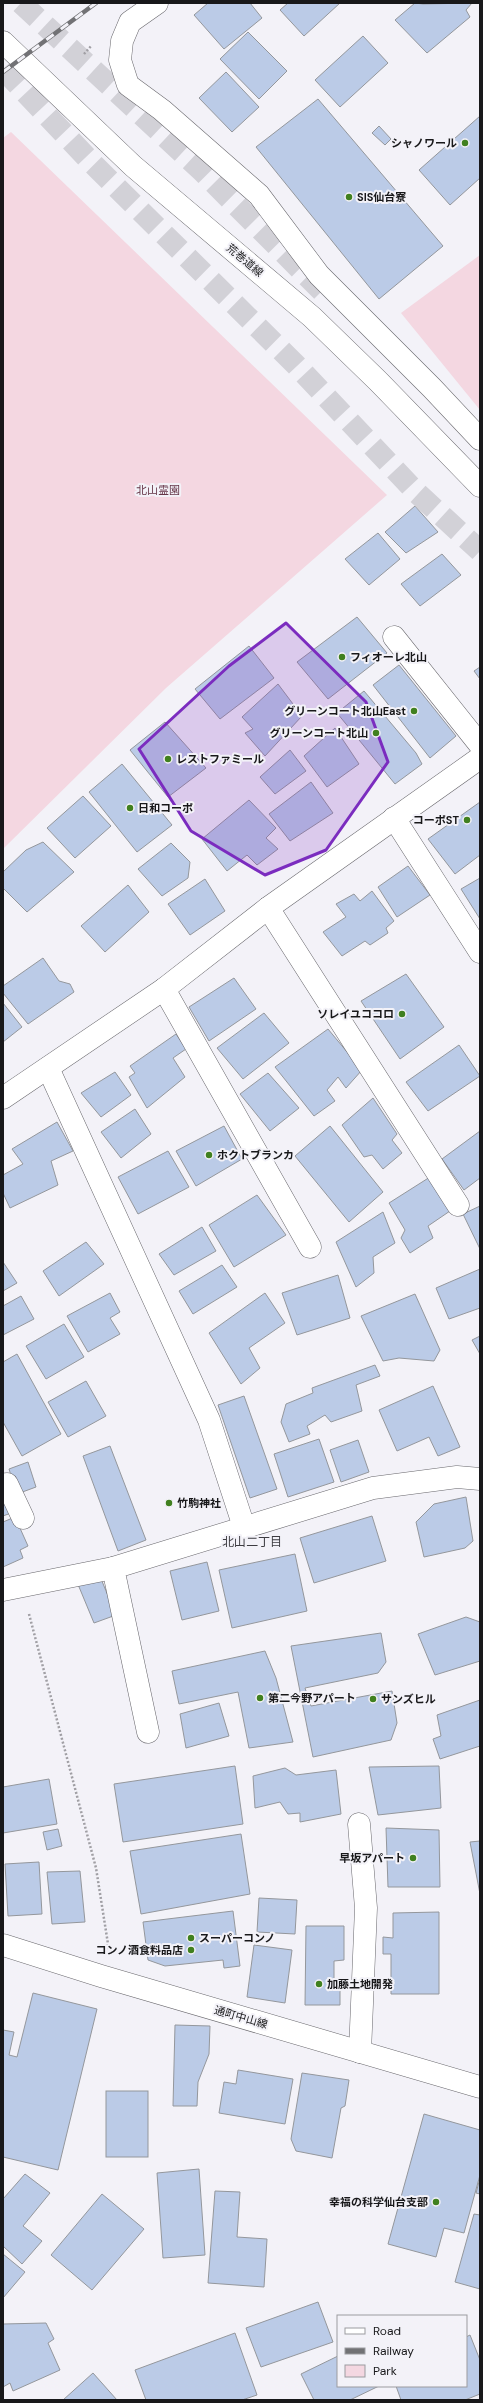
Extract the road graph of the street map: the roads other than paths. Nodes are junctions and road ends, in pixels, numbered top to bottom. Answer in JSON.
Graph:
{"nodes":[{"id":1,"x":157,"y":3,"type":"edge"},
{"id":2,"x":3,"y":42,"type":"edge"},
{"id":3,"x":480,"y":439,"type":"edge"},
{"id":4,"x":480,"y":486,"type":"edge"},
{"id":5,"x":394,"y":637,"type":"dead end"},
{"id":6,"x":480,"y":745,"type":"edge"},
{"id":7,"x":480,"y":758,"type":"edge"},
{"id":8,"x":394,"y":818,"type":"junction"},
{"id":9,"x":268,"y":908,"type":"junction"},
{"id":10,"x":480,"y":952,"type":"edge"},
{"id":11,"x":164,"y":989,"type":"junction"},
{"id":12,"x":48,"y":1068,"type":"junction"},
{"id":13,"x":3,"y":1098,"type":"edge"},
{"id":14,"x":458,"y":1205,"type":"dead end"},
{"id":15,"x":310,"y":1247,"type":"dead end"},
{"id":16,"x":480,"y":1479,"type":"edge"},
{"id":17,"x":3,"y":1485,"type":"edge"},
{"id":18,"x":23,"y":1518,"type":"dead end"},
{"id":19,"x":244,"y":1527,"type":"junction"},
{"id":20,"x":113,"y":1568,"type":"junction"},
{"id":21,"x":12,"y":1589,"type":"edge"},
{"id":22,"x":148,"y":1732,"type":"dead end"},
{"id":23,"x":359,"y":1824,"type":"dead end"},
{"id":24,"x":3,"y":1945,"type":"edge"},
{"id":25,"x":360,"y":2052,"type":"junction"},
{"id":26,"x":480,"y":2087,"type":"edge"}],
"edges":[{"from":1,"to":3,"type":"street"},
{"from":2,"to":4,"type":"street","name":"荒巻道線"},
{"from":5,"to":6,"type":"street"},
{"from":7,"to":8,"type":"street"},
{"from":8,"to":9,"type":"street"},
{"from":8,"to":10,"type":"street"},
{"from":9,"to":11,"type":"street"},
{"from":9,"to":14,"type":"street"},
{"from":11,"to":12,"type":"street"},
{"from":11,"to":15,"type":"street"},
{"from":12,"to":13,"type":"street"},
{"from":12,"to":19,"type":"street"},
{"from":16,"to":19,"type":"street"},
{"from":17,"to":18,"type":"street"},
{"from":19,"to":20,"type":"street"},
{"from":20,"to":21,"type":"street"},
{"from":20,"to":22,"type":"street"},
{"from":23,"to":25,"type":"street"},
{"from":24,"to":25,"type":"street","name":"通町中山線"},
{"from":25,"to":26,"type":"street","name":"通町中山線"}]}
